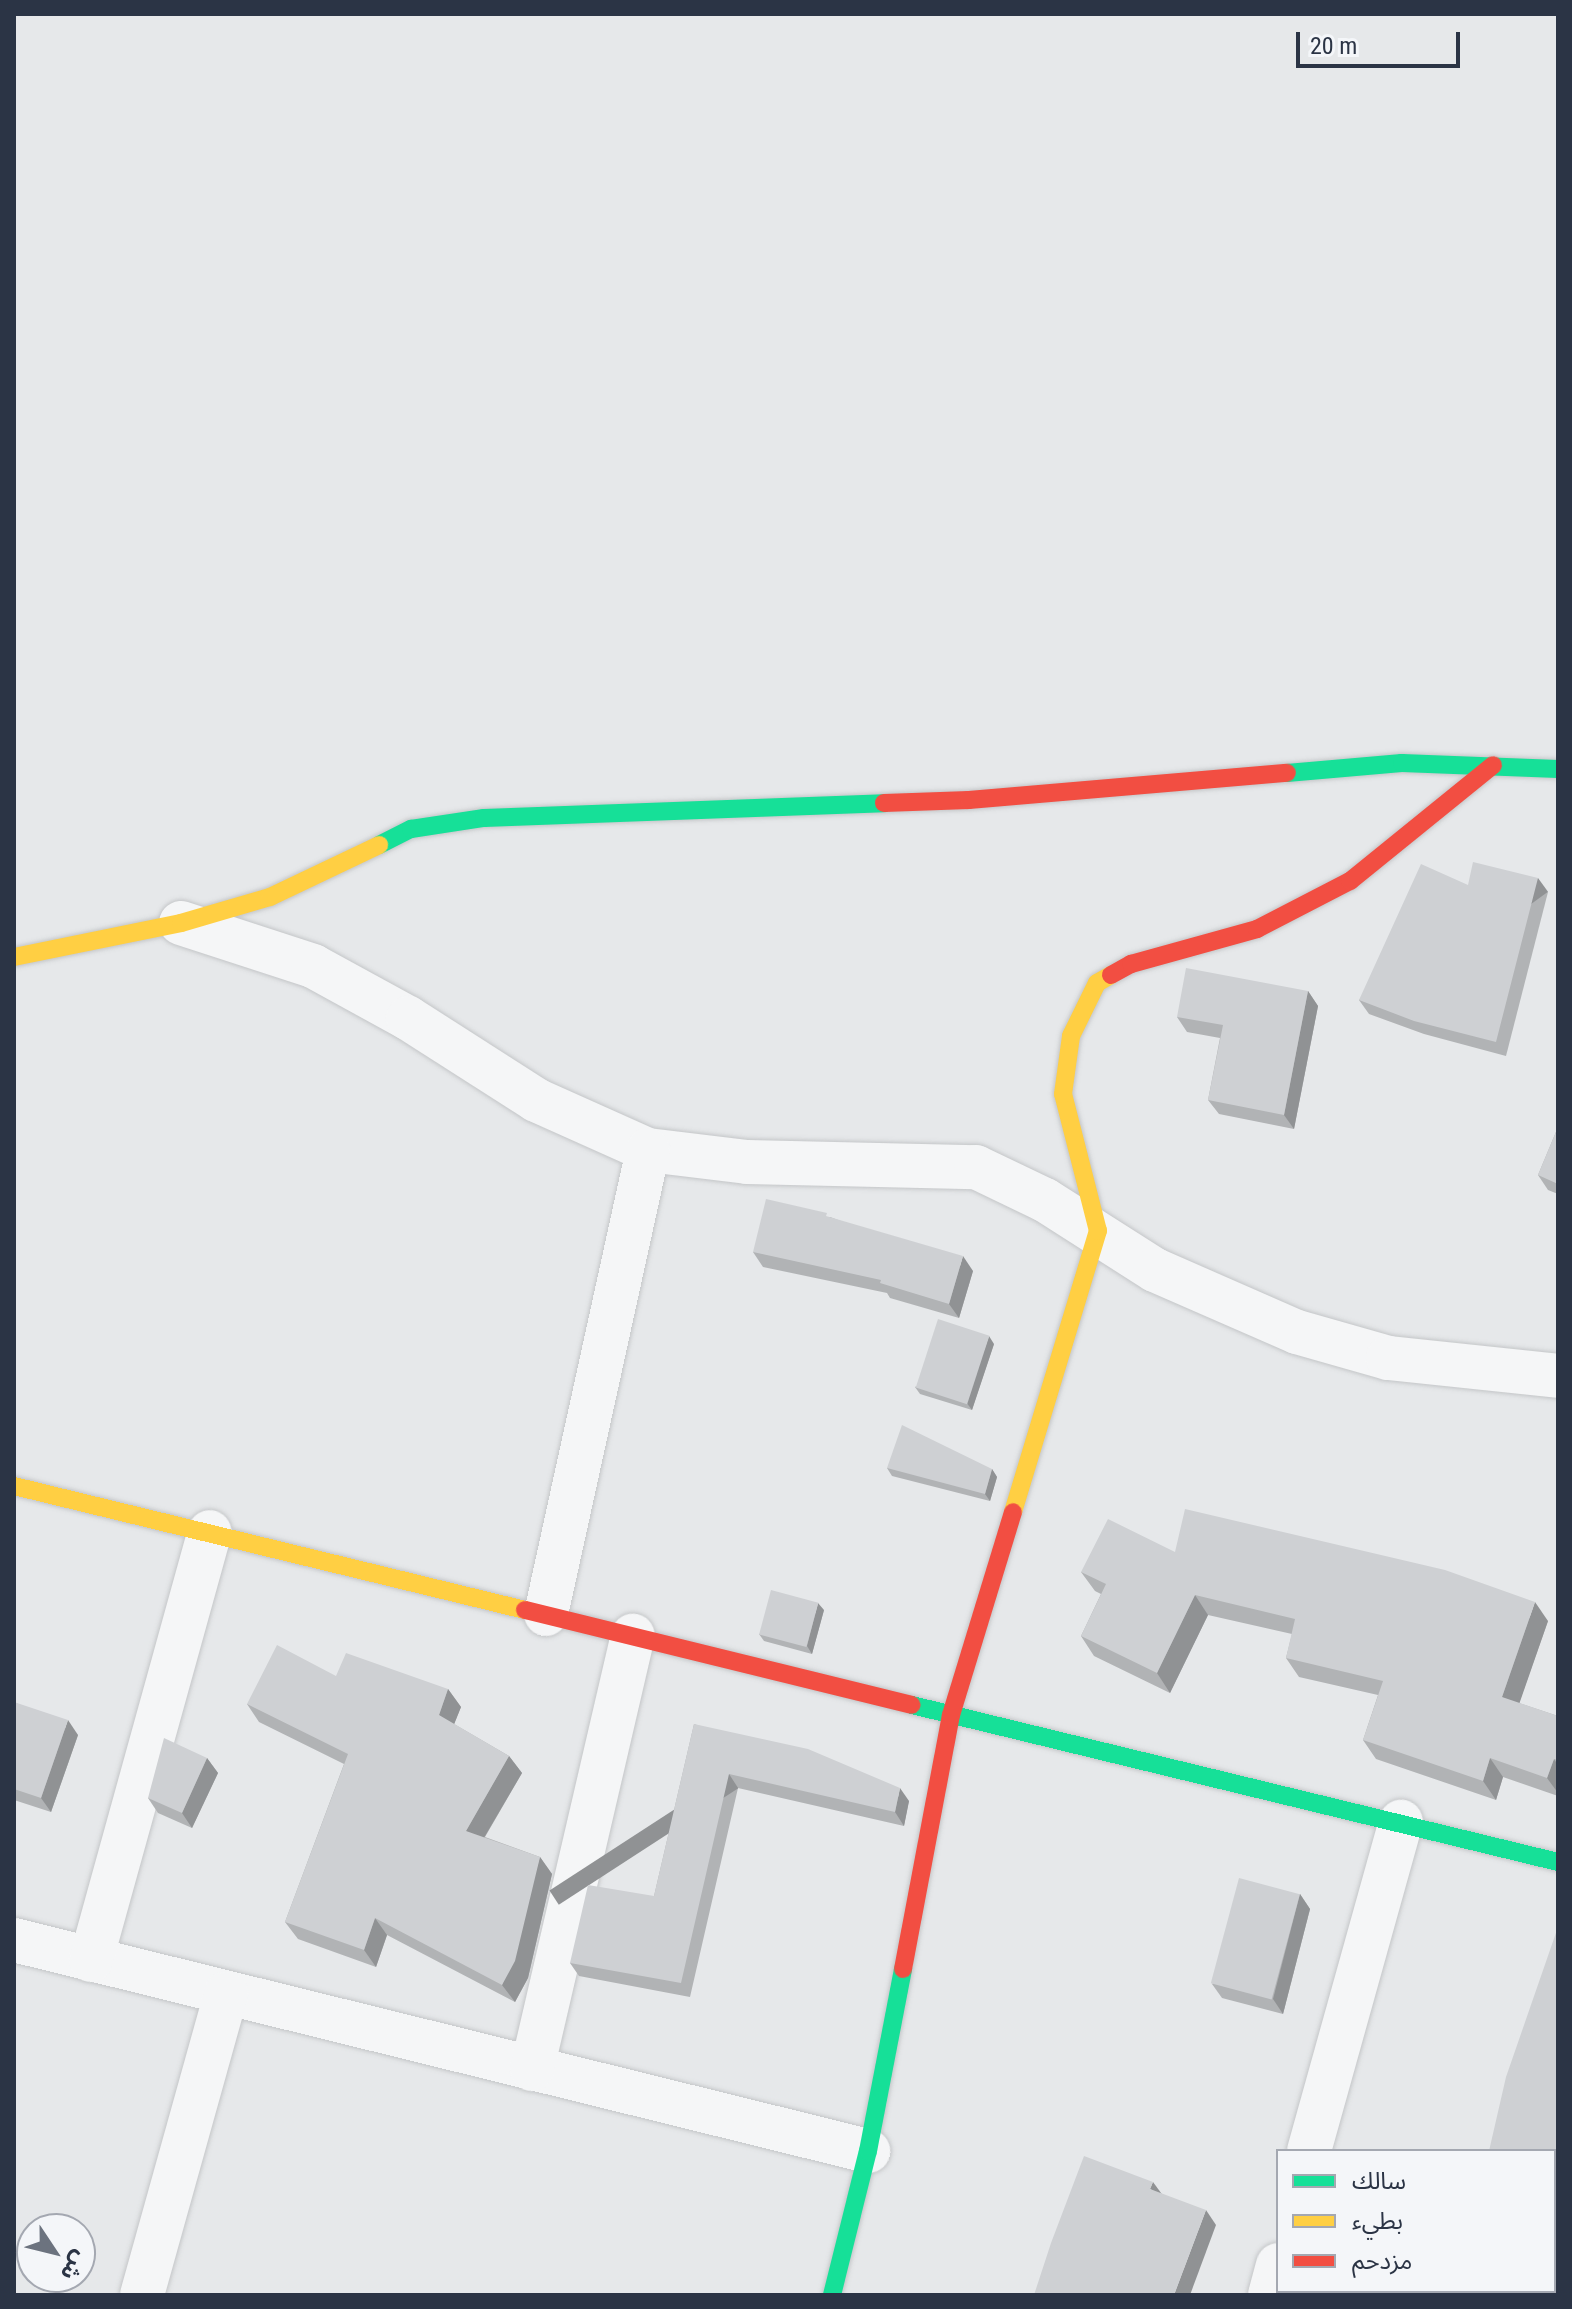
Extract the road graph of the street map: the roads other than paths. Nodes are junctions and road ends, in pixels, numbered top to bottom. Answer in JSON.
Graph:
{"nodes":[{"id":1,"x":1493,"y":765,"type":"junction"},
{"id":2,"x":1558,"y":769,"type":"edge"},
{"id":3,"x":181,"y":923,"type":"junction"},
{"id":4,"x":14,"y":957,"type":"edge"},
{"id":5,"x":648,"y":1150,"type":"junction"},
{"id":6,"x":1098,"y":1231,"type":"junction"},
{"id":7,"x":1558,"y":1376,"type":"edge"},
{"id":8,"x":14,"y":1486,"type":"edge"},
{"id":9,"x":210,"y":1532,"type":"junction"},
{"id":10,"x":546,"y":1614,"type":"junction"},
{"id":11,"x":633,"y":1636,"type":"junction"},
{"id":12,"x":951,"y":1715,"type":"junction"},
{"id":13,"x":1401,"y":1822,"type":"junction"},
{"id":14,"x":1558,"y":1862,"type":"edge"},
{"id":15,"x":14,"y":1940,"type":"edge"},
{"id":16,"x":91,"y":1960,"type":"junction"},
{"id":17,"x":226,"y":1994,"type":"junction"},
{"id":18,"x":532,"y":2069,"type":"junction"},
{"id":19,"x":1310,"y":2149,"type":"edge"},
{"id":20,"x":868,"y":2151,"type":"junction"},
{"id":21,"x":1276,"y":2272,"type":"edge"},
{"id":22,"x":142,"y":2295,"type":"edge"},
{"id":23,"x":832,"y":2295,"type":"edge"},
{"id":24,"x":1270,"y":2295,"type":"edge"}],
"edges":[{"from":1,"to":2,"type":"street"},
{"from":1,"to":3,"type":"street"},
{"from":1,"to":6,"type":"street"},
{"from":3,"to":4,"type":"street"},
{"from":3,"to":5,"type":"street"},
{"from":5,"to":6,"type":"street"},
{"from":5,"to":10,"type":"street"},
{"from":6,"to":7,"type":"street"},
{"from":6,"to":12,"type":"street"},
{"from":8,"to":9,"type":"street"},
{"from":9,"to":10,"type":"street"},
{"from":9,"to":16,"type":"street"},
{"from":10,"to":11,"type":"street"},
{"from":11,"to":12,"type":"street"},
{"from":11,"to":18,"type":"street"},
{"from":12,"to":13,"type":"street"},
{"from":12,"to":20,"type":"street"},
{"from":13,"to":14,"type":"street"},
{"from":13,"to":19,"type":"street"},
{"from":15,"to":16,"type":"street"},
{"from":16,"to":17,"type":"street"},
{"from":17,"to":18,"type":"street"},
{"from":17,"to":22,"type":"street"},
{"from":18,"to":20,"type":"street"},
{"from":20,"to":23,"type":"street"},
{"from":21,"to":24,"type":"street"}]}
